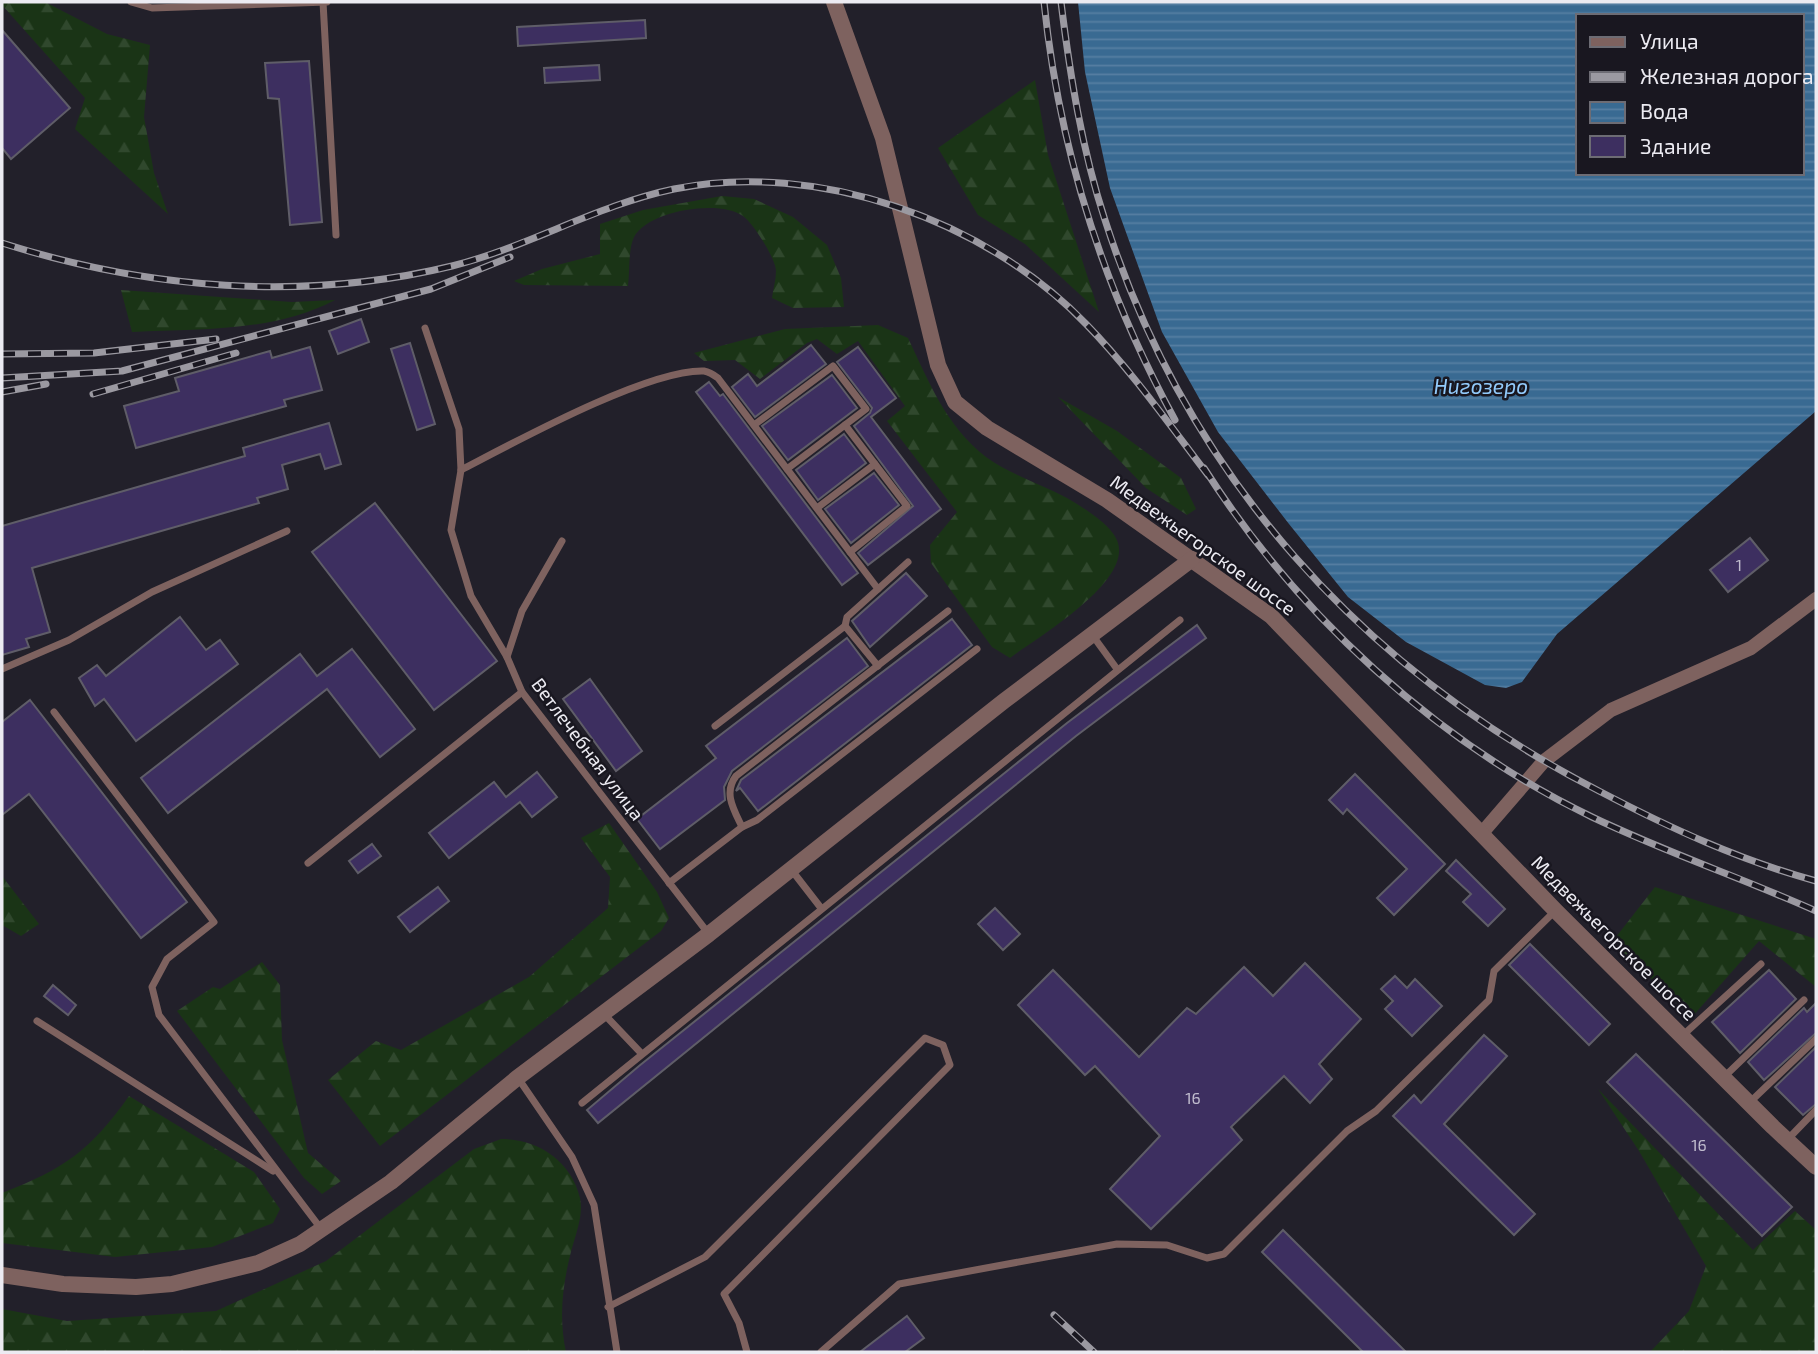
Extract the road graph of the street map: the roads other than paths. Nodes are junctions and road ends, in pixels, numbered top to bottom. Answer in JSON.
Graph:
{"nodes":[{"id":1,"x":131,"y":2,"type":"edge"},
{"id":2,"x":326,"y":2,"type":"edge"},
{"id":3,"x":834,"y":2,"type":"edge"},
{"id":4,"x":336,"y":235,"type":"dead end"},
{"id":5,"x":425,"y":328,"type":"dead end"},
{"id":6,"x":754,"y":425,"type":"junction"},
{"id":7,"x":845,"y":425,"type":"junction"},
{"id":8,"x":875,"y":464,"type":"junction"},
{"id":9,"x":787,"y":469,"type":"junction"},
{"id":10,"x":461,"y":470,"type":"junction"},
{"id":11,"x":817,"y":508,"type":"junction"},
{"id":12,"x":287,"y":531,"type":"dead end"},
{"id":13,"x":562,"y":541,"type":"dead end"},
{"id":14,"x":850,"y":552,"type":"junction"},
{"id":15,"x":1192,"y":559,"type":"junction"},
{"id":16,"x":908,"y":562,"type":"dead end"},
{"id":17,"x":878,"y":589,"type":"junction"},
{"id":18,"x":1816,"y":599,"type":"edge"},
{"id":19,"x":948,"y":611,"type":"dead end"},
{"id":20,"x":1180,"y":620,"type":"dead end"},
{"id":21,"x":845,"y":626,"type":"junction"},
{"id":22,"x":1093,"y":636,"type":"junction"},
{"id":23,"x":977,"y":649,"type":"dead end"},
{"id":24,"x":507,"y":657,"type":"junction"},
{"id":25,"x":878,"y":666,"type":"junction"},
{"id":26,"x":2,"y":669,"type":"edge"},
{"id":27,"x":1116,"y":669,"type":"junction"},
{"id":28,"x":522,"y":692,"type":"junction"},
{"id":29,"x":54,"y":712,"type":"dead end"},
{"id":30,"x":715,"y":726,"type":"dead end"},
{"id":31,"x":742,"y":827,"type":"junction"},
{"id":32,"x":1482,"y":833,"type":"junction"},
{"id":33,"x":308,"y":863,"type":"dead end"},
{"id":34,"x":789,"y":868,"type":"junction"},
{"id":35,"x":669,"y":883,"type":"junction"},
{"id":36,"x":821,"y":908,"type":"junction"},
{"id":37,"x":1556,"y":911,"type":"junction"},
{"id":38,"x":709,"y":934,"type":"junction"},
{"id":39,"x":1761,"y":964,"type":"dead end"},
{"id":40,"x":1804,"y":1000,"type":"dead end"},
{"id":41,"x":603,"y":1013,"type":"junction"},
{"id":42,"x":37,"y":1021,"type":"dead end"},
{"id":43,"x":1682,"y":1036,"type":"junction"},
{"id":44,"x":1816,"y":1039,"type":"edge"},
{"id":45,"x":641,"y":1053,"type":"junction"},
{"id":46,"x":1723,"y":1077,"type":"junction"},
{"id":47,"x":517,"y":1078,"type":"junction"},
{"id":48,"x":582,"y":1103,"type":"dead end"},
{"id":49,"x":1749,"y":1103,"type":"junction"},
{"id":50,"x":1816,"y":1110,"type":"edge"},
{"id":51,"x":1788,"y":1139,"type":"junction"},
{"id":52,"x":1816,"y":1167,"type":"edge"},
{"id":53,"x":278,"y":1174,"type":"junction"},
{"id":54,"x":322,"y":1230,"type":"junction"},
{"id":55,"x":2,"y":1275,"type":"edge"},
{"id":56,"x":608,"y":1307,"type":"junction"},
{"id":57,"x":617,"y":1352,"type":"edge"},
{"id":58,"x":747,"y":1352,"type":"edge"},
{"id":59,"x":821,"y":1352,"type":"edge"}],
"edges":[{"from":1,"to":2,"type":"lane"},
{"from":2,"to":4,"type":"lane"},
{"from":3,"to":15,"type":"street","name":"Медвежьегорское шоссе"},
{"from":5,"to":10,"type":"lane","name":"Ветлечебная улица"},
{"from":6,"to":7,"type":"lane"},
{"from":6,"to":9,"type":"lane"},
{"from":6,"to":10,"type":"lane"},
{"from":7,"to":8,"type":"lane"},
{"from":7,"to":9,"type":"lane"},
{"from":8,"to":11,"type":"lane"},
{"from":8,"to":14,"type":"lane"},
{"from":9,"to":11,"type":"lane"},
{"from":10,"to":24,"type":"lane","name":"Ветлечебная улица"},
{"from":11,"to":14,"type":"lane"},
{"from":12,"to":26,"type":"lane"},
{"from":13,"to":24,"type":"lane"},
{"from":14,"to":17,"type":"lane"},
{"from":15,"to":22,"type":"street"},
{"from":15,"to":32,"type":"street","name":"Медвежьегорское шоссе"},
{"from":16,"to":17,"type":"lane"},
{"from":17,"to":21,"type":"lane"},
{"from":18,"to":32,"type":"street"},
{"from":19,"to":25,"type":"lane"},
{"from":20,"to":27,"type":"lane"},
{"from":21,"to":25,"type":"lane"},
{"from":21,"to":30,"type":"lane"},
{"from":22,"to":27,"type":"lane"},
{"from":22,"to":34,"type":"street"},
{"from":23,"to":31,"type":"lane"},
{"from":24,"to":28,"type":"lane","name":"Ветлечебная улица"},
{"from":25,"to":31,"type":"lane"},
{"from":27,"to":36,"type":"lane"},
{"from":28,"to":33,"type":"lane"},
{"from":28,"to":35,"type":"lane","name":"Ветлечебная улица"},
{"from":29,"to":53,"type":"lane"},
{"from":31,"to":35,"type":"lane"},
{"from":32,"to":37,"type":"street","name":"Медвежьегорское шоссе"},
{"from":34,"to":36,"type":"lane"},
{"from":34,"to":38,"type":"street"},
{"from":35,"to":38,"type":"lane","name":"Ветлечебная улица"},
{"from":36,"to":45,"type":"lane"},
{"from":37,"to":43,"type":"street","name":"Медвежьегорское шоссе"},
{"from":37,"to":59,"type":"lane"},
{"from":38,"to":41,"type":"street"},
{"from":39,"to":43,"type":"lane"},
{"from":40,"to":46,"type":"lane"},
{"from":41,"to":45,"type":"lane"},
{"from":41,"to":47,"type":"street"},
{"from":42,"to":53,"type":"lane"},
{"from":43,"to":46,"type":"street","name":"Медвежьегорское шоссе"},
{"from":44,"to":49,"type":"lane"},
{"from":45,"to":48,"type":"lane"},
{"from":46,"to":49,"type":"street","name":"Медвежьегорское шоссе"},
{"from":47,"to":54,"type":"street"},
{"from":47,"to":56,"type":"lane"},
{"from":49,"to":51,"type":"street","name":"Медвежьегорское шоссе"},
{"from":50,"to":51,"type":"lane"},
{"from":51,"to":52,"type":"street","name":"Медвежьегорское шоссе"},
{"from":53,"to":54,"type":"lane"},
{"from":54,"to":55,"type":"street"},
{"from":56,"to":57,"type":"lane"},
{"from":56,"to":58,"type":"lane"}]}
